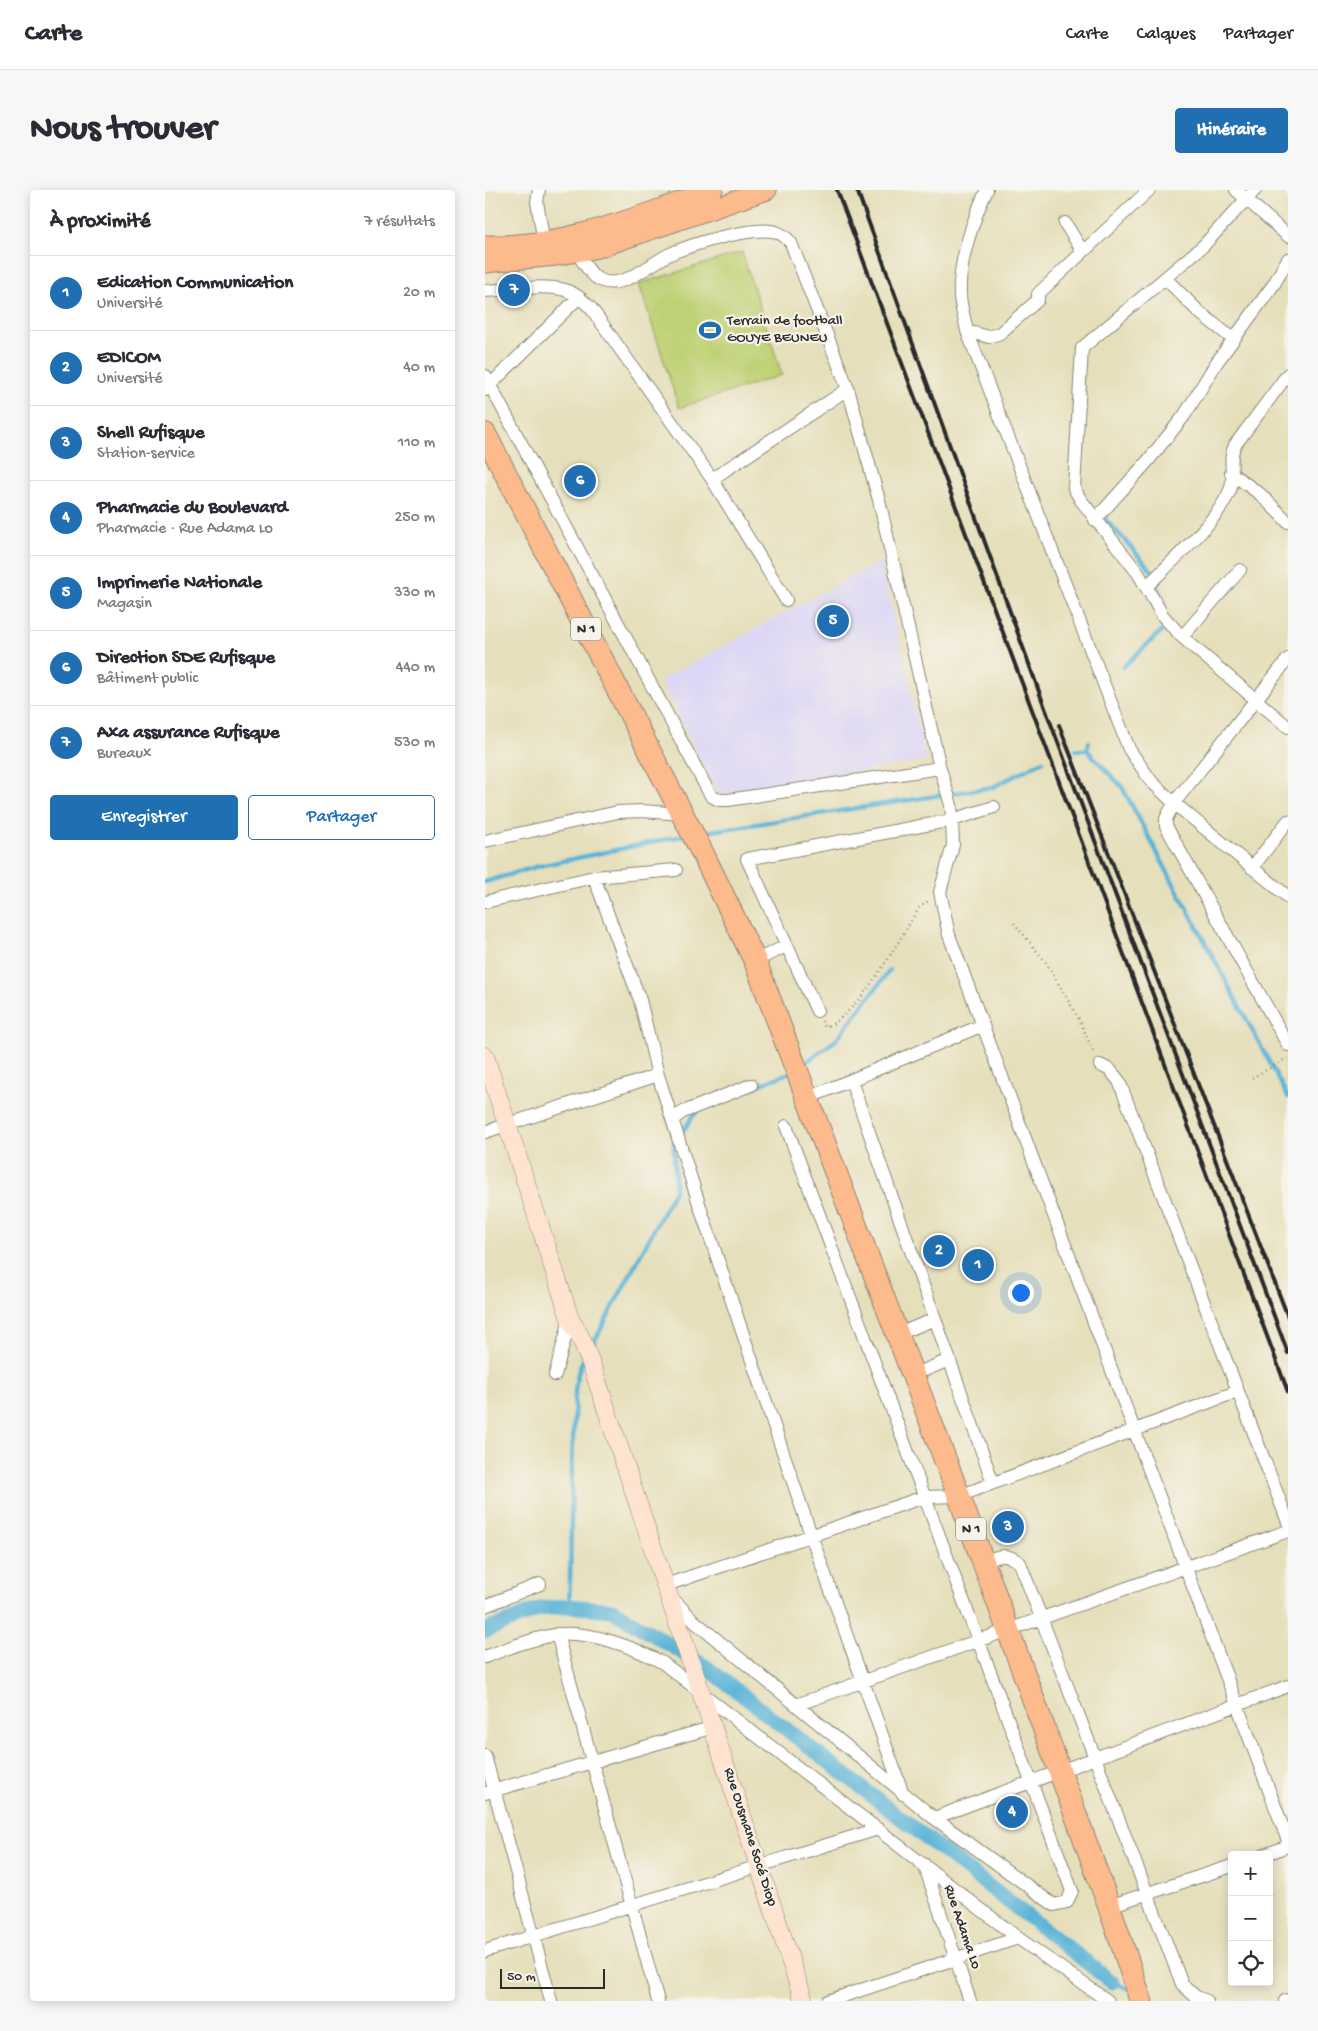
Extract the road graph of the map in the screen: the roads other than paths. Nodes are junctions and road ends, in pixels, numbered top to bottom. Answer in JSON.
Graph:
{"nodes":[{"id":1,"x":539,"y":190,"type":"edge"},
{"id":2,"x":713,"y":190,"type":"edge"},
{"id":3,"x":767,"y":190,"type":"edge"},
{"id":4,"x":1149,"y":190,"type":"edge"},
{"id":5,"x":1236,"y":190,"type":"edge"},
{"id":6,"x":985,"y":192,"type":"edge"},
{"id":7,"x":1250,"y":195,"type":"edge"},
{"id":8,"x":1065,"y":224,"type":"dead end"},
{"id":9,"x":1288,"y":236,"type":"edge"},
{"id":10,"x":544,"y":242,"type":"junction"},
{"id":11,"x":485,"y":245,"type":"edge"},
{"id":12,"x":576,"y":252,"type":"junction"},
{"id":13,"x":1083,"y":252,"type":"junction"},
{"id":14,"x":1288,"y":259,"type":"edge"},
{"id":15,"x":485,"y":263,"type":"edge"},
{"id":16,"x":1167,"y":279,"type":"junction"},
{"id":17,"x":485,"y":291,"type":"edge"},
{"id":18,"x":579,"y":297,"type":"junction"},
{"id":19,"x":967,"y":331,"type":"junction"},
{"id":20,"x":1233,"y":339,"type":"junction"},
{"id":21,"x":1288,"y":374,"type":"edge"},
{"id":22,"x":487,"y":385,"type":"edge"},
{"id":23,"x":848,"y":389,"type":"junction"},
{"id":24,"x":1283,"y":389,"type":"edge"},
{"id":25,"x":485,"y":434,"type":"edge"},
{"id":26,"x":1231,"y":473,"type":"junction"},
{"id":27,"x":712,"y":479,"type":"junction"},
{"id":28,"x":1095,"y":520,"type":"junction"},
{"id":29,"x":1288,"y":522,"type":"edge"},
{"id":30,"x":1241,"y":570,"type":"dead end"},
{"id":31,"x":1147,"y":586,"type":"junction"},
{"id":32,"x":786,"y":600,"type":"dead end"},
{"id":33,"x":1181,"y":637,"type":"junction"},
{"id":34,"x":1288,"y":659,"type":"edge"},
{"id":35,"x":1255,"y":702,"type":"junction"},
{"id":36,"x":1288,"y":727,"type":"edge"},
{"id":37,"x":940,"y":768,"type":"junction"},
{"id":38,"x":1174,"y":803,"type":"junction"},
{"id":39,"x":994,"y":807,"type":"dead end"},
{"id":40,"x":685,"y":819,"type":"junction"},
{"id":41,"x":952,"y":820,"type":"junction"},
{"id":42,"x":1288,"y":821,"type":"edge"},
{"id":43,"x":485,"y":841,"type":"edge"},
{"id":44,"x":1253,"y":868,"type":"junction"},
{"id":45,"x":675,"y":870,"type":"dead end"},
{"id":46,"x":594,"y":877,"type":"junction"},
{"id":47,"x":1288,"y":897,"type":"edge"},
{"id":48,"x":485,"y":902,"type":"edge"},
{"id":49,"x":786,"y":946,"type":"junction"},
{"id":50,"x":755,"y":961,"type":"junction"},
{"id":51,"x":817,"y":1011,"type":"road end"},
{"id":52,"x":983,"y":1025,"type":"junction"},
{"id":53,"x":1288,"y":1045,"type":"edge"},
{"id":54,"x":485,"y":1056,"type":"edge"},
{"id":55,"x":1100,"y":1065,"type":"road end"},
{"id":56,"x":658,"y":1075,"type":"junction"},
{"id":57,"x":851,"y":1081,"type":"junction"},
{"id":58,"x":751,"y":1085,"type":"dead end"},
{"id":59,"x":805,"y":1091,"type":"junction"},
{"id":60,"x":673,"y":1119,"type":"junction"},
{"id":61,"x":508,"y":1124,"type":"junction"},
{"id":62,"x":786,"y":1126,"type":"dead end"},
{"id":63,"x":485,"y":1132,"type":"edge"},
{"id":64,"x":570,"y":1319,"type":"junction"},
{"id":65,"x":935,"y":1319,"type":"junction"},
{"id":66,"x":898,"y":1334,"type":"junction"},
{"id":67,"x":949,"y":1360,"type":"junction"},
{"id":68,"x":555,"y":1375,"type":"dead end"},
{"id":69,"x":913,"y":1375,"type":"junction"},
{"id":70,"x":1237,"y":1392,"type":"junction"},
{"id":71,"x":1134,"y":1430,"type":"junction"},
{"id":72,"x":993,"y":1483,"type":"junction"},
{"id":73,"x":959,"y":1496,"type":"junction"},
{"id":74,"x":924,"y":1497,"type":"junction"},
{"id":75,"x":1288,"y":1522,"type":"edge"},
{"id":76,"x":1288,"y":1531,"type":"edge"},
{"id":77,"x":811,"y":1535,"type":"junction"},
{"id":78,"x":983,"y":1562,"type":"junction"},
{"id":79,"x":1185,"y":1567,"type":"junction"},
{"id":80,"x":540,"y":1584,"type":"dead end"},
{"id":81,"x":670,"y":1597,"type":"junction"},
{"id":82,"x":485,"y":1606,"type":"edge"},
{"id":83,"x":1042,"y":1618,"type":"junction"},
{"id":84,"x":1007,"y":1630,"type":"junction"},
{"id":85,"x":557,"y":1634,"type":"junction"},
{"id":86,"x":978,"y":1640,"type":"junction"},
{"id":87,"x":485,"y":1657,"type":"edge"},
{"id":88,"x":865,"y":1680,"type":"junction"},
{"id":89,"x":1288,"y":1686,"type":"edge"},
{"id":90,"x":702,"y":1692,"type":"junction"},
{"id":91,"x":796,"y":1705,"type":"junction"},
{"id":92,"x":1237,"y":1705,"type":"junction"},
{"id":93,"x":714,"y":1727,"type":"junction"},
{"id":94,"x":485,"y":1756,"type":"edge"},
{"id":95,"x":1096,"y":1758,"type":"junction"},
{"id":96,"x":592,"y":1761,"type":"junction"},
{"id":97,"x":1059,"y":1771,"type":"junction"},
{"id":98,"x":1031,"y":1782,"type":"junction"},
{"id":99,"x":489,"y":1792,"type":"edge"},
{"id":100,"x":903,"y":1794,"type":"junction"},
{"id":101,"x":934,"y":1818,"type":"junction"},
{"id":102,"x":878,"y":1829,"type":"junction"},
{"id":103,"x":1288,"y":1841,"type":"edge"},
{"id":104,"x":1288,"y":1846,"type":"edge"},
{"id":105,"x":1273,"y":1852,"type":"edge"},
{"id":106,"x":924,"y":1864,"type":"junction"},
{"id":107,"x":761,"y":1866,"type":"junction"},
{"id":108,"x":1228,"y":1867,"type":"edge"},
{"id":109,"x":1148,"y":1894,"type":"junction"},
{"id":110,"x":632,"y":1906,"type":"junction"},
{"id":111,"x":1109,"y":1906,"type":"junction"},
{"id":112,"x":533,"y":1937,"type":"junction"},
{"id":113,"x":1019,"y":1938,"type":"junction"},
{"id":114,"x":485,"y":1951,"type":"edge"},
{"id":115,"x":956,"y":1959,"type":"junction"},
{"id":116,"x":551,"y":2001,"type":"edge"},
{"id":117,"x":658,"y":2001,"type":"edge"},
{"id":118,"x":804,"y":2001,"type":"edge"},
{"id":119,"x":828,"y":2001,"type":"edge"},
{"id":120,"x":970,"y":2001,"type":"edge"},
{"id":121,"x":1107,"y":2001,"type":"edge"},
{"id":122,"x":1141,"y":2001,"type":"edge"},
{"id":123,"x":1207,"y":2001,"type":"edge"}],
"edges":[{"from":1,"to":10,"type":"street"},
{"from":2,"to":10,"type":"main road"},
{"from":3,"to":12,"type":"main road"},
{"from":4,"to":13,"type":"street"},
{"from":5,"to":7,"type":"street"},
{"from":6,"to":19,"type":"street"},
{"from":7,"to":9,"type":"street"},
{"from":7,"to":16,"type":"street"},
{"from":8,"to":13,"type":"street"},
{"from":10,"to":11,"type":"main road"},
{"from":12,"to":15,"type":"main road"},
{"from":12,"to":23,"type":"street"},
{"from":13,"to":19,"type":"street"},
{"from":14,"to":20,"type":"street"},
{"from":16,"to":20,"type":"street"},
{"from":16,"to":28,"type":"street"},
{"from":17,"to":18,"type":"street"},
{"from":18,"to":22,"type":"street"},
{"from":18,"to":27,"type":"street"},
{"from":19,"to":38,"type":"street"},
{"from":20,"to":28,"type":"street"},
{"from":21,"to":24,"type":"street"},
{"from":22,"to":37,"type":"street"},
{"from":23,"to":27,"type":"street"},
{"from":23,"to":37,"type":"street"},
{"from":24,"to":26,"type":"street"},
{"from":25,"to":40,"type":"highway","number":"N 1"},
{"from":26,"to":29,"type":"street"},
{"from":26,"to":31,"type":"street"},
{"from":27,"to":32,"type":"street"},
{"from":28,"to":31,"type":"street"},
{"from":30,"to":33,"type":"street"},
{"from":31,"to":33,"type":"street"},
{"from":33,"to":35,"type":"street"},
{"from":34,"to":35,"type":"street"},
{"from":35,"to":36,"type":"street"},
{"from":35,"to":38,"type":"street"},
{"from":37,"to":41,"type":"street"},
{"from":38,"to":44,"type":"street"},
{"from":38,"to":53,"type":"street"},
{"from":39,"to":41,"type":"street"},
{"from":40,"to":43,"type":"street"},
{"from":40,"to":50,"type":"highway","number":"N 1"},
{"from":41,"to":49,"type":"street"},
{"from":41,"to":52,"type":"street"},
{"from":42,"to":44,"type":"street"},
{"from":44,"to":47,"type":"street"},
{"from":45,"to":46,"type":"street"},
{"from":46,"to":48,"type":"street"},
{"from":46,"to":56,"type":"street"},
{"from":49,"to":50,"type":"street"},
{"from":49,"to":51,"type":"street"},
{"from":50,"to":59,"type":"highway","number":"N 1"},
{"from":52,"to":57,"type":"street"},
{"from":52,"to":71,"type":"street"},
{"from":54,"to":61,"type":"street","name":"Rue Ousmane Socé Diop"},
{"from":55,"to":70,"type":"street"},
{"from":56,"to":60,"type":"street"},
{"from":56,"to":61,"type":"street"},
{"from":57,"to":59,"type":"street"},
{"from":57,"to":65,"type":"street"},
{"from":58,"to":60,"type":"street"},
{"from":59,"to":66,"type":"highway","number":"N 1"},
{"from":60,"to":77,"type":"street"},
{"from":61,"to":63,"type":"street"},
{"from":61,"to":64,"type":"street","name":"Rue Ousmane Socé Diop"},
{"from":62,"to":74,"type":"street"},
{"from":64,"to":68,"type":"street"},
{"from":64,"to":81,"type":"street","name":"Rue Ousmane Socé Diop"},
{"from":65,"to":66,"type":"street"},
{"from":65,"to":67,"type":"street"},
{"from":66,"to":69,"type":"highway","number":"N 1"},
{"from":67,"to":69,"type":"street"},
{"from":67,"to":72,"type":"street"},
{"from":69,"to":73,"type":"highway","number":"N 1"},
{"from":70,"to":71,"type":"street"},
{"from":70,"to":75,"type":"street"},
{"from":71,"to":72,"type":"street"},
{"from":71,"to":79,"type":"street"},
{"from":72,"to":73,"type":"street"},
{"from":73,"to":74,"type":"street"},
{"from":73,"to":78,"type":"highway","number":"N 1"},
{"from":74,"to":77,"type":"street"},
{"from":74,"to":86,"type":"street"},
{"from":76,"to":79,"type":"street"},
{"from":77,"to":81,"type":"street"},
{"from":77,"to":88,"type":"street"},
{"from":78,"to":83,"type":"street"},
{"from":78,"to":84,"type":"highway","number":"N 1"},
{"from":79,"to":83,"type":"street"},
{"from":79,"to":92,"type":"street"},
{"from":80,"to":82,"type":"street"},
{"from":81,"to":90,"type":"street","name":"Rue Ousmane Socé Diop"},
{"from":81,"to":91,"type":"street"},
{"from":83,"to":84,"type":"street"},
{"from":83,"to":95,"type":"street"},
{"from":84,"to":86,"type":"street"},
{"from":84,"to":97,"type":"highway","number":"N 1"},
{"from":85,"to":87,"type":"street"},
{"from":85,"to":90,"type":"street"},
{"from":85,"to":96,"type":"street"},
{"from":86,"to":88,"type":"street"},
{"from":86,"to":98,"type":"street"},
{"from":88,"to":91,"type":"street"},
{"from":88,"to":100,"type":"street"},
{"from":89,"to":92,"type":"street"},
{"from":90,"to":93,"type":"street","name":"Rue Ousmane Socé Diop"},
{"from":90,"to":102,"type":"street"},
{"from":91,"to":100,"type":"street"},
{"from":92,"to":95,"type":"street"},
{"from":92,"to":103,"type":"street"},
{"from":93,"to":96,"type":"street"},
{"from":93,"to":107,"type":"street","name":"Rue Ousmane Socé Diop"},
{"from":94,"to":99,"type":"street"},
{"from":95,"to":97,"type":"street"},
{"from":95,"to":109,"type":"street"},
{"from":96,"to":99,"type":"street"},
{"from":96,"to":110,"type":"street"},
{"from":97,"to":98,"type":"street"},
{"from":97,"to":111,"type":"highway","number":"N 1"},
{"from":98,"to":101,"type":"street"},
{"from":98,"to":101,"type":"street"},
{"from":99,"to":112,"type":"street"},
{"from":100,"to":101,"type":"street"},
{"from":102,"to":106,"type":"street"},
{"from":102,"to":107,"type":"street"},
{"from":104,"to":105,"type":"street"},
{"from":106,"to":113,"type":"street"},
{"from":106,"to":115,"type":"street","name":"Rue Adama Lo"},
{"from":107,"to":110,"type":"street"},
{"from":107,"to":118,"type":"street","name":"Rue Ousmane Socé Diop"},
{"from":108,"to":109,"type":"street"},
{"from":109,"to":111,"type":"street"},
{"from":109,"to":123,"type":"street"},
{"from":110,"to":112,"type":"street"},
{"from":110,"to":117,"type":"street"},
{"from":111,"to":122,"type":"highway","number":"N 1"},
{"from":112,"to":114,"type":"street"},
{"from":112,"to":116,"type":"street"},
{"from":113,"to":115,"type":"street"},
{"from":113,"to":121,"type":"street"},
{"from":115,"to":119,"type":"street"},
{"from":115,"to":120,"type":"street","name":"Rue Adama Lo"}]}
